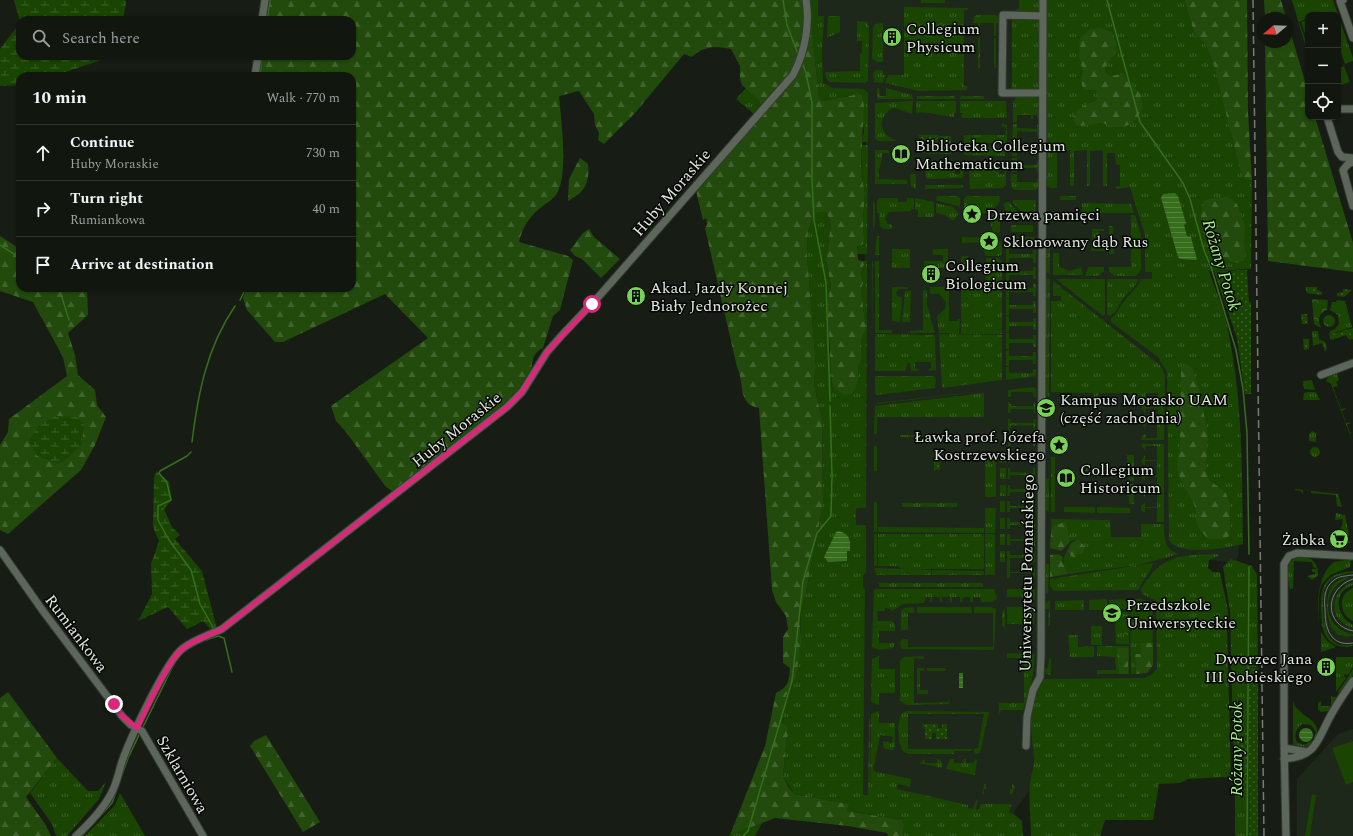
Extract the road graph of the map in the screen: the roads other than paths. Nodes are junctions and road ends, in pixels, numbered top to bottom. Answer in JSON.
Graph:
{"nodes":[{"id":1,"x":265,"y":0,"type":"edge"},
{"id":2,"x":806,"y":0,"type":"edge"},
{"id":3,"x":1043,"y":0,"type":"edge"},
{"id":4,"x":1341,"y":0,"type":"edge"},
{"id":5,"x":263,"y":16,"type":"edge"},
{"id":6,"x":1043,"y":16,"type":"junction"},
{"id":7,"x":1353,"y":38,"type":"edge"},
{"id":8,"x":257,"y":60,"type":"edge"},
{"id":9,"x":256,"y":72,"type":"edge"},
{"id":10,"x":1043,"y":93,"type":"junction"},
{"id":11,"x":1341,"y":109,"type":"edge"},
{"id":12,"x":1353,"y":110,"type":"edge"},
{"id":13,"x":1328,"y":120,"type":"edge"},
{"id":14,"x":1353,"y":158,"type":"edge"},
{"id":15,"x":1353,"y":162,"type":"edge"},
{"id":16,"x":1353,"y":206,"type":"edge"},
{"id":17,"x":1353,"y":363,"type":"edge"},
{"id":18,"x":1321,"y":375,"type":"dead end"},
{"id":19,"x":0,"y":550,"type":"edge"},
{"id":20,"x":1353,"y":556,"type":"edge"},
{"id":21,"x":1353,"y":681,"type":"edge"},
{"id":22,"x":137,"y":728,"type":"junction"},
{"id":23,"x":1026,"y":746,"type":"dead end"},
{"id":24,"x":1284,"y":748,"type":"junction"},
{"id":25,"x":1307,"y":752,"type":"junction"},
{"id":26,"x":1284,"y":759,"type":"junction"},
{"id":27,"x":76,"y":836,"type":"edge"},
{"id":28,"x":203,"y":836,"type":"edge"},
{"id":29,"x":1286,"y":836,"type":"edge"}],
"edges":[{"from":1,"to":5,"type":"street"},
{"from":2,"to":22,"type":"street","name":"Huby Moraskie"},
{"from":3,"to":6,"type":"street","name":"Uniwersytetu Poznańskiego"},
{"from":4,"to":7,"type":"street"},
{"from":6,"to":10,"type":"street","name":"Uniwersytetu Poznańskiego"},
{"from":6,"to":10,"type":"street"},
{"from":8,"to":9,"type":"street"},
{"from":10,"to":23,"type":"street","name":"Uniwersytetu Poznańskiego"},
{"from":11,"to":12,"type":"street"},
{"from":13,"to":14,"type":"street"},
{"from":15,"to":16,"type":"street"},
{"from":17,"to":18,"type":"street"},
{"from":19,"to":22,"type":"street","name":"Rumiankowa"},
{"from":20,"to":24,"type":"street"},
{"from":21,"to":25,"type":"street"},
{"from":22,"to":27,"type":"street","name":"Huby Moraskie"},
{"from":22,"to":28,"type":"street","name":"Szklarniowa"},
{"from":24,"to":25,"type":"street"},
{"from":24,"to":26,"type":"street"},
{"from":25,"to":26,"type":"street"},
{"from":26,"to":29,"type":"street"}]}
